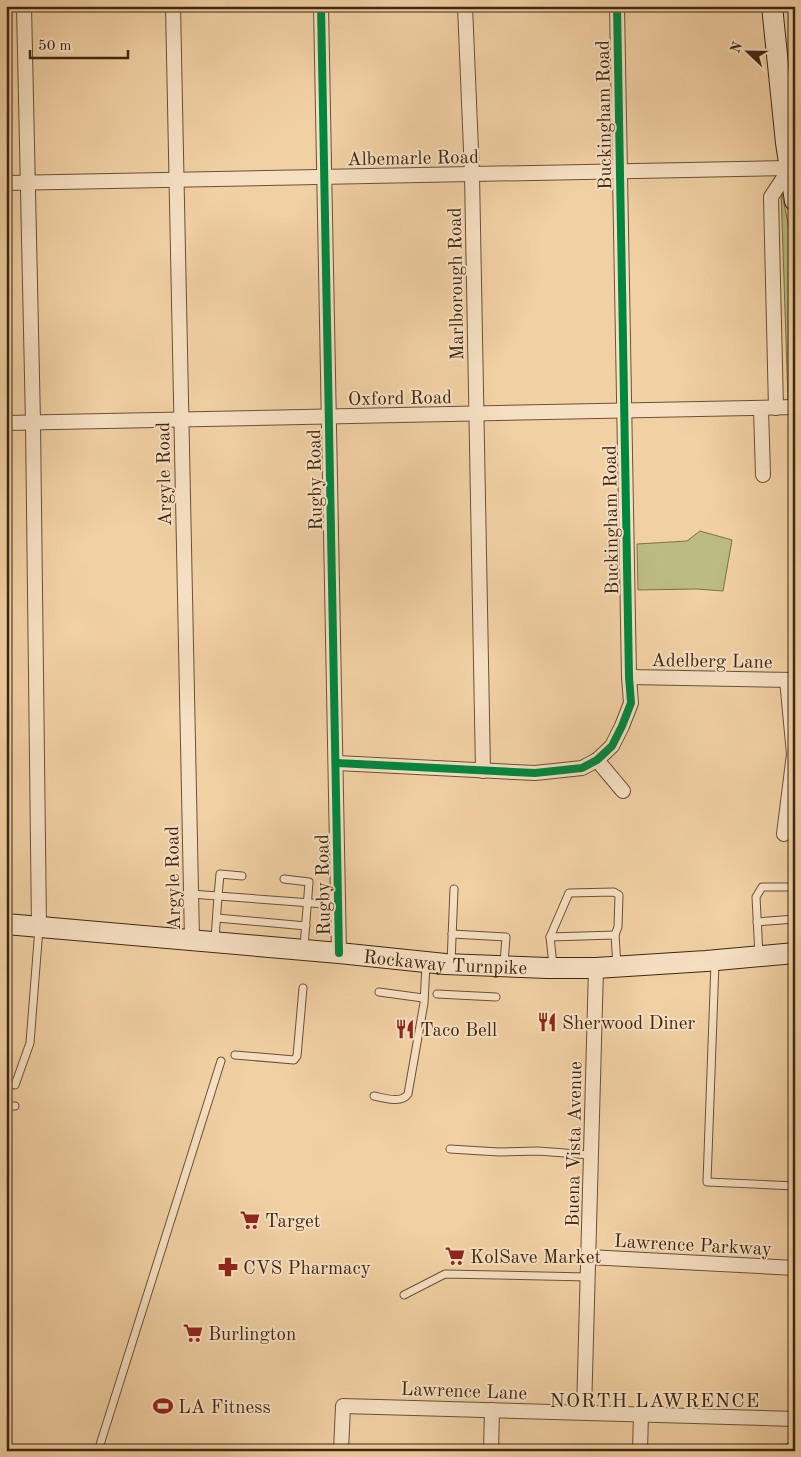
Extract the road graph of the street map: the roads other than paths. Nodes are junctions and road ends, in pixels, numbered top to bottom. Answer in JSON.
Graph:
{"nodes":[{"id":1,"x":24,"y":6,"type":"edge"},
{"id":2,"x":173,"y":6,"type":"edge"},
{"id":3,"x":321,"y":6,"type":"edge"},
{"id":4,"x":465,"y":6,"type":"edge"},
{"id":5,"x":617,"y":6,"type":"edge"},
{"id":6,"x":772,"y":6,"type":"edge"},
{"id":7,"x":620,"y":171,"type":"junction"},
{"id":8,"x":472,"y":174,"type":"junction"},
{"id":9,"x":324,"y":177,"type":"junction"},
{"id":10,"x":176,"y":180,"type":"junction"},
{"id":11,"x":6,"y":183,"type":"edge"},
{"id":12,"x":28,"y":183,"type":"junction"},
{"id":13,"x":793,"y":183,"type":"edge"},
{"id":14,"x":795,"y":407,"type":"edge"},
{"id":15,"x":776,"y":408,"type":"junction"},
{"id":16,"x":760,"y":409,"type":"junction"},
{"id":17,"x":625,"y":412,"type":"junction"},
{"id":18,"x":476,"y":414,"type":"junction"},
{"id":19,"x":330,"y":417,"type":"junction"},
{"id":20,"x":181,"y":420,"type":"junction"},
{"id":21,"x":6,"y":423,"type":"edge"},
{"id":22,"x":33,"y":423,"type":"junction"},
{"id":23,"x":763,"y":475,"type":"dead end"},
{"id":24,"x":629,"y":677,"type":"junction"},
{"id":25,"x":791,"y":680,"type":"edge"},
{"id":26,"x":597,"y":760,"type":"junction"},
{"id":27,"x":337,"y":763,"type":"junction"},
{"id":28,"x":483,"y":772,"type":"junction"},
{"id":29,"x":622,"y":791,"type":"dead end"},
{"id":30,"x":784,"y":834,"type":"dead end"},
{"id":31,"x":242,"y":876,"type":"dead end"},
{"id":32,"x":284,"y":880,"type":"dead end"},
{"id":33,"x":795,"y":886,"type":"edge"},
{"id":34,"x":454,"y":889,"type":"dead end"},
{"id":35,"x":190,"y":894,"type":"junction"},
{"id":36,"x":218,"y":896,"type":"junction"},
{"id":37,"x":308,"y":903,"type":"junction"},
{"id":38,"x":339,"y":905,"type":"junction"},
{"id":39,"x":217,"y":918,"type":"junction"},
{"id":40,"x":795,"y":919,"type":"edge"},
{"id":41,"x":757,"y":922,"type":"junction"},
{"id":42,"x":306,"y":926,"type":"junction"},
{"id":43,"x":39,"y":927,"type":"junction"},
{"id":44,"x":7,"y":930,"type":"edge"},
{"id":45,"x":452,"y":934,"type":"junction"},
{"id":46,"x":614,"y":935,"type":"junction"},
{"id":47,"x":550,"y":936,"type":"junction"},
{"id":48,"x":192,"y":940,"type":"junction"},
{"id":49,"x":215,"y":942,"type":"junction"},
{"id":50,"x":304,"y":950,"type":"junction"},
{"id":51,"x":339,"y":953,"type":"junction"},
{"id":52,"x":795,"y":953,"type":"edge"},
{"id":53,"x":759,"y":955,"type":"junction"},
{"id":54,"x":715,"y":960,"type":"junction"},
{"id":55,"x":427,"y":961,"type":"junction"},
{"id":56,"x":450,"y":964,"type":"junction"},
{"id":57,"x":504,"y":966,"type":"junction"},
{"id":58,"x":617,"y":966,"type":"junction"},
{"id":59,"x":554,"y":968,"type":"junction"},
{"id":60,"x":596,"y":968,"type":"junction"},
{"id":61,"x":303,"y":988,"type":"dead end"},
{"id":62,"x":379,"y":992,"type":"dead end"},
{"id":63,"x":437,"y":994,"type":"dead end"},
{"id":64,"x":496,"y":997,"type":"dead end"},
{"id":65,"x":424,"y":998,"type":"junction"},
{"id":66,"x":235,"y":1056,"type":"dead end"},
{"id":67,"x":221,"y":1061,"type":"dead end"},
{"id":68,"x":14,"y":1085,"type":"dead end"},
{"id":69,"x":374,"y":1096,"type":"dead end"},
{"id":70,"x":6,"y":1106,"type":"edge"},
{"id":71,"x":15,"y":1106,"type":"dead end"},
{"id":72,"x":450,"y":1149,"type":"dead end"},
{"id":73,"x":591,"y":1155,"type":"junction"},
{"id":74,"x":795,"y":1186,"type":"edge"},
{"id":75,"x":588,"y":1257,"type":"junction"},
{"id":76,"x":795,"y":1268,"type":"edge"},
{"id":77,"x":588,"y":1278,"type":"junction"},
{"id":78,"x":404,"y":1295,"type":"dead end"},
{"id":79,"x":492,"y":1410,"type":"junction"},
{"id":80,"x":584,"y":1412,"type":"junction"},
{"id":81,"x":641,"y":1413,"type":"junction"},
{"id":82,"x":795,"y":1419,"type":"edge"},
{"id":83,"x":98,"y":1451,"type":"edge"},
{"id":84,"x":341,"y":1451,"type":"edge"},
{"id":85,"x":491,"y":1451,"type":"edge"},
{"id":86,"x":640,"y":1451,"type":"edge"}],
"edges":[{"from":1,"to":12,"type":"street"},
{"from":2,"to":10,"type":"street","name":"Argyle Road"},
{"from":3,"to":9,"type":"street","name":"Rugby Road"},
{"from":4,"to":8,"type":"street","name":"Marlborough Road"},
{"from":5,"to":7,"type":"street","name":"Buckingham Road"},
{"from":6,"to":13,"type":"main road"},
{"from":7,"to":8,"type":"street","name":"Albemarle Road"},
{"from":7,"to":13,"type":"street","name":"Albemarle Road"},
{"from":7,"to":17,"type":"street","name":"Buckingham Road"},
{"from":8,"to":9,"type":"street","name":"Albemarle Road"},
{"from":8,"to":18,"type":"street","name":"Marlborough Road"},
{"from":9,"to":10,"type":"street","name":"Albemarle Road"},
{"from":9,"to":19,"type":"street","name":"Rugby Road"},
{"from":10,"to":12,"type":"street","name":"Albemarle Road"},
{"from":10,"to":20,"type":"street","name":"Argyle Road"},
{"from":11,"to":12,"type":"street","name":"Albemarle Road"},
{"from":12,"to":22,"type":"street"},
{"from":13,"to":15,"type":"street"},
{"from":14,"to":15,"type":"street","name":"Oxford Road"},
{"from":15,"to":16,"type":"street","name":"Oxford Road"},
{"from":16,"to":17,"type":"street","name":"Oxford Road"},
{"from":16,"to":23,"type":"street"},
{"from":17,"to":18,"type":"street","name":"Oxford Road"},
{"from":17,"to":24,"type":"street","name":"Buckingham Road"},
{"from":18,"to":19,"type":"street","name":"Oxford Road"},
{"from":18,"to":28,"type":"street","name":"Marlborough Road"},
{"from":19,"to":20,"type":"street","name":"Oxford Road"},
{"from":19,"to":27,"type":"street","name":"Rugby Road"},
{"from":20,"to":22,"type":"street","name":"Oxford Road"},
{"from":20,"to":35,"type":"street","name":"Argyle Road"},
{"from":21,"to":22,"type":"street","name":"Oxford Road"},
{"from":22,"to":43,"type":"street"},
{"from":24,"to":25,"type":"street","name":"Adelberg Lane"},
{"from":24,"to":26,"type":"street","name":"Buckingham Road"},
{"from":25,"to":30,"type":"street"},
{"from":26,"to":28,"type":"street","name":"Buckingham Road"},
{"from":26,"to":29,"type":"street"},
{"from":27,"to":28,"type":"street","name":"Buckingham Road"},
{"from":27,"to":38,"type":"street","name":"Rugby Road"},
{"from":31,"to":36,"type":"lane"},
{"from":32,"to":37,"type":"lane"},
{"from":33,"to":41,"type":"lane"},
{"from":34,"to":45,"type":"lane"},
{"from":35,"to":36,"type":"lane"},
{"from":35,"to":48,"type":"street","name":"Argyle Road"},
{"from":36,"to":37,"type":"lane"},
{"from":36,"to":39,"type":"lane"},
{"from":37,"to":38,"type":"lane"},
{"from":37,"to":42,"type":"lane"},
{"from":38,"to":51,"type":"street","name":"Rugby Road"},
{"from":39,"to":42,"type":"lane"},
{"from":39,"to":49,"type":"lane"},
{"from":40,"to":41,"type":"lane"},
{"from":41,"to":53,"type":"lane"},
{"from":42,"to":50,"type":"lane"},
{"from":43,"to":44,"type":"main road","name":"Rockaway Turnpike"},
{"from":43,"to":48,"type":"main road","name":"Rockaway Turnpike"},
{"from":43,"to":68,"type":"lane"},
{"from":45,"to":56,"type":"lane"},
{"from":45,"to":57,"type":"lane"},
{"from":46,"to":47,"type":"lane"},
{"from":46,"to":47,"type":"lane"},
{"from":46,"to":58,"type":"lane"},
{"from":47,"to":59,"type":"lane"},
{"from":48,"to":49,"type":"main road","name":"Rockaway Turnpike"},
{"from":49,"to":50,"type":"main road","name":"Rockaway Turnpike"},
{"from":50,"to":51,"type":"main road","name":"Rockaway Turnpike"},
{"from":51,"to":55,"type":"main road","name":"Rockaway Turnpike"},
{"from":52,"to":53,"type":"main road","name":"Rockaway Turnpike"},
{"from":53,"to":54,"type":"main road","name":"Rockaway Turnpike"},
{"from":54,"to":58,"type":"main road","name":"Rockaway Turnpike"},
{"from":54,"to":74,"type":"lane"},
{"from":55,"to":56,"type":"main road","name":"Rockaway Turnpike"},
{"from":55,"to":65,"type":"lane"},
{"from":56,"to":57,"type":"main road","name":"Rockaway Turnpike"},
{"from":57,"to":59,"type":"main road","name":"Rockaway Turnpike"},
{"from":58,"to":60,"type":"main road","name":"Rockaway Turnpike"},
{"from":59,"to":60,"type":"main road","name":"Rockaway Turnpike"},
{"from":60,"to":73,"type":"street","name":"Buena Vista Avenue"},
{"from":61,"to":66,"type":"lane"},
{"from":62,"to":65,"type":"lane"},
{"from":63,"to":64,"type":"lane"},
{"from":65,"to":69,"type":"lane"},
{"from":67,"to":83,"type":"lane"},
{"from":70,"to":71,"type":"lane"},
{"from":72,"to":73,"type":"lane"},
{"from":73,"to":75,"type":"street","name":"Buena Vista Avenue"},
{"from":75,"to":76,"type":"street","name":"Lawrence Parkway"},
{"from":75,"to":77,"type":"street","name":"Buena Vista Avenue"},
{"from":77,"to":78,"type":"lane"},
{"from":77,"to":80,"type":"street","name":"Buena Vista Avenue"},
{"from":79,"to":80,"type":"street","name":"Lawrence Lane"},
{"from":79,"to":84,"type":"street","name":"Lawrence Lane"},
{"from":79,"to":85,"type":"street"},
{"from":80,"to":81,"type":"street","name":"Lawrence Lane"},
{"from":81,"to":82,"type":"street","name":"Lawrence Lane"},
{"from":81,"to":86,"type":"street"}]}
